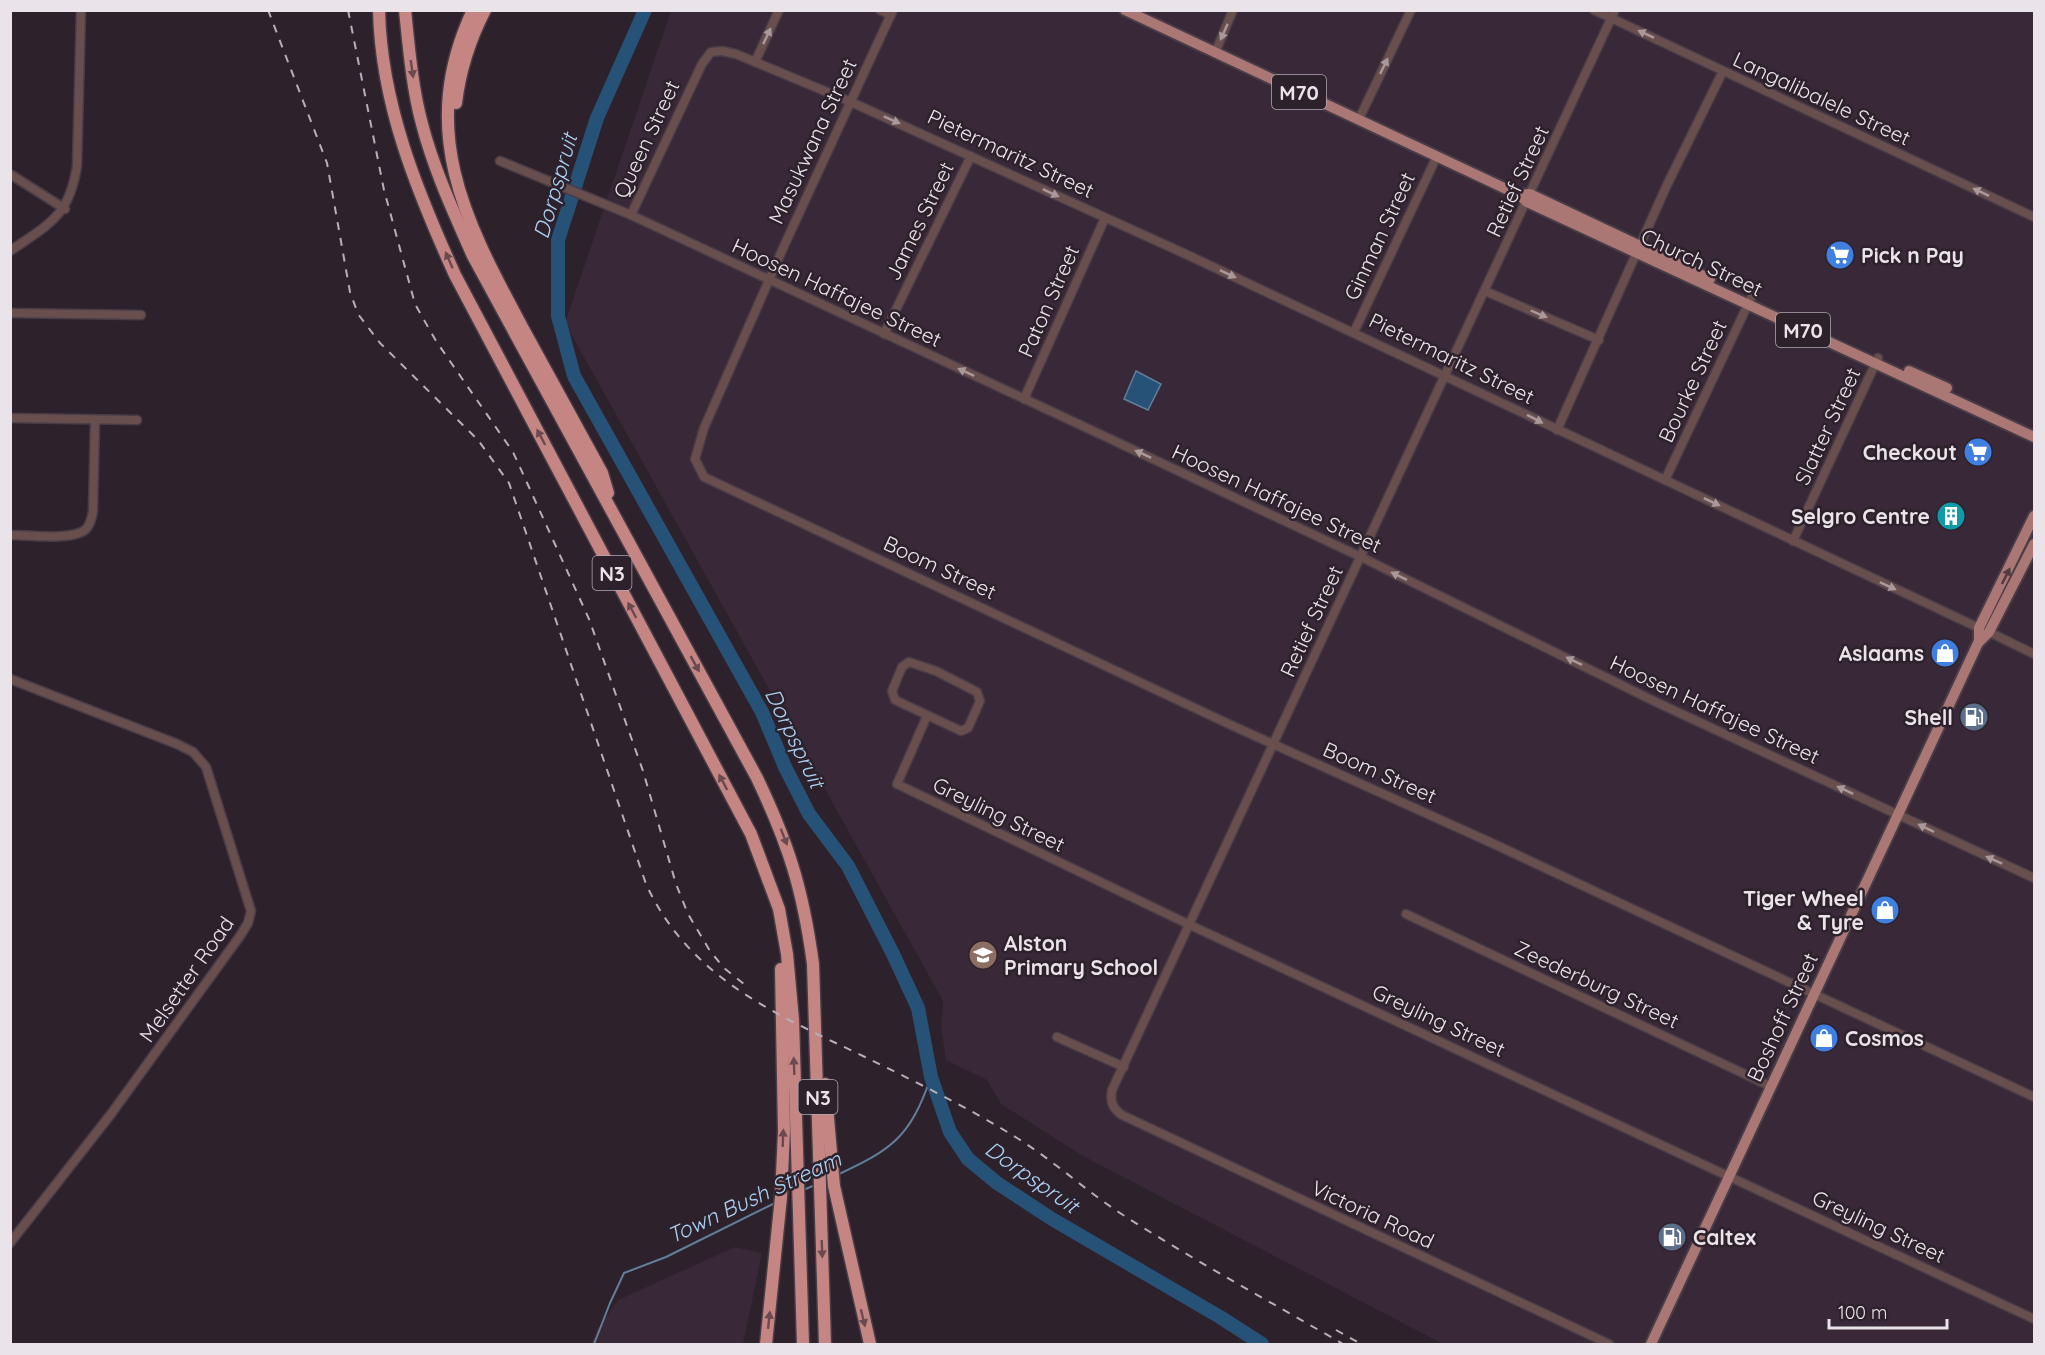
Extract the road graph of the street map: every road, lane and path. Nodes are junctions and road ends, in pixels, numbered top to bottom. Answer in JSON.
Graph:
{"nodes":[{"id":1,"x":81,"y":10,"type":"edge"},
{"id":2,"x":379,"y":10,"type":"edge"},
{"id":3,"x":384,"y":10,"type":"edge"},
{"id":4,"x":405,"y":10,"type":"edge"},
{"id":5,"x":473,"y":10,"type":"edge"},
{"id":6,"x":485,"y":10,"type":"edge"},
{"id":7,"x":779,"y":10,"type":"edge"},
{"id":8,"x":880,"y":10,"type":"edge"},
{"id":9,"x":1125,"y":10,"type":"edge"},
{"id":10,"x":1233,"y":10,"type":"edge"},
{"id":11,"x":1411,"y":10,"type":"edge"},
{"id":12,"x":1594,"y":10,"type":"edge"},
{"id":13,"x":892,"y":13,"type":"edge"},
{"id":14,"x":1613,"y":14,"type":"edge"},
{"id":15,"x":1215,"y":52,"type":"junction"},
{"id":16,"x":755,"y":62,"type":"junction"},
{"id":17,"x":1722,"y":71,"type":"junction"},
{"id":18,"x":391,"y":98,"type":"junction"},
{"id":19,"x":851,"y":102,"type":"junction"},
{"id":20,"x":1359,"y":119,"type":"junction"},
{"id":21,"x":971,"y":156,"type":"junction"},
{"id":22,"x":1437,"y":156,"type":"junction"},
{"id":23,"x":500,"y":161,"type":"dead end"},
{"id":24,"x":10,"y":174,"type":"edge"},
{"id":25,"x":1526,"y":197,"type":"junction"},
{"id":26,"x":64,"y":209,"type":"junction"},
{"id":27,"x":631,"y":215,"type":"junction"},
{"id":28,"x":468,"y":216,"type":"junction"},
{"id":29,"x":2034,"y":217,"type":"edge"},
{"id":30,"x":1106,"y":218,"type":"junction"},
{"id":31,"x":1639,"y":250,"type":"junction"},
{"id":32,"x":10,"y":251,"type":"edge"},
{"id":33,"x":769,"y":280,"type":"junction"},
{"id":34,"x":1485,"y":291,"type":"junction"},
{"id":35,"x":1750,"y":301,"type":"junction"},
{"id":36,"x":10,"y":313,"type":"edge"},
{"id":37,"x":141,"y":315,"type":"dead end"},
{"id":38,"x":1354,"y":332,"type":"junction"},
{"id":39,"x":884,"y":334,"type":"junction"},
{"id":40,"x":1599,"y":340,"type":"junction"},
{"id":41,"x":1877,"y":361,"type":"junction"},
{"id":42,"x":1445,"y":375,"type":"junction"},
{"id":43,"x":1024,"y":399,"type":"junction"},
{"id":44,"x":10,"y":418,"type":"edge"},
{"id":45,"x":137,"y":420,"type":"dead end"},
{"id":46,"x":94,"y":421,"type":"junction"},
{"id":47,"x":1557,"y":430,"type":"junction"},
{"id":48,"x":2034,"y":430,"type":"edge"},
{"id":49,"x":2034,"y":437,"type":"edge"},
{"id":50,"x":1665,"y":480,"type":"junction"},
{"id":51,"x":711,"y":482,"type":"joint"},
{"id":52,"x":2034,"y":516,"type":"edge"},
{"id":53,"x":616,"y":520,"type":"junction"},
{"id":54,"x":10,"y":535,"type":"edge"},
{"id":55,"x":1793,"y":541,"type":"junction"},
{"id":56,"x":2034,"y":544,"type":"edge"},
{"id":57,"x":1360,"y":557,"type":"junction"},
{"id":58,"x":1984,"y":630,"type":"junction"},
{"id":59,"x":2034,"y":654,"type":"edge"},
{"id":60,"x":10,"y":680,"type":"edge"},
{"id":61,"x":927,"y":716,"type":"junction"},
{"id":62,"x":1273,"y":744,"type":"junction"},
{"id":63,"x":1898,"y":814,"type":"junction"},
{"id":64,"x":751,"y":834,"type":"junction"},
{"id":65,"x":2034,"y":878,"type":"edge"},
{"id":66,"x":1406,"y":914,"type":"dead end"},
{"id":67,"x":1190,"y":925,"type":"junction"},
{"id":68,"x":1814,"y":995,"type":"junction"},
{"id":69,"x":816,"y":1017,"type":"junction"},
{"id":70,"x":1057,"y":1037,"type":"dead end"},
{"id":71,"x":1124,"y":1067,"type":"junction"},
{"id":72,"x":1772,"y":1087,"type":"junction"},
{"id":73,"x":2034,"y":1097,"type":"edge"},
{"id":74,"x":1122,"y":1115,"type":"joint"},
{"id":75,"x":1729,"y":1177,"type":"junction"},
{"id":76,"x":10,"y":1244,"type":"edge"},
{"id":77,"x":2034,"y":1319,"type":"edge"},
{"id":78,"x":766,"y":1344,"type":"edge"},
{"id":79,"x":803,"y":1344,"type":"edge"},
{"id":80,"x":825,"y":1344,"type":"edge"},
{"id":81,"x":870,"y":1344,"type":"edge"},
{"id":82,"x":1609,"y":1344,"type":"edge"},
{"id":83,"x":1651,"y":1344,"type":"edge"}],
"edges":[{"from":1,"to":26,"type":"street"},
{"from":2,"to":18,"type":"highway"},
{"from":3,"to":18,"type":"highway","number":"N3"},
{"from":4,"to":53,"type":"highway","number":"N3","one_way":true},
{"from":5,"to":28,"type":"highway"},
{"from":6,"to":28,"type":"highway"},
{"from":16,"to":7,"type":"street","one_way":true},
{"from":8,"to":13,"type":"street"},
{"from":9,"to":15,"type":"main road","name":"Church Street","number":"M70"},
{"from":10,"to":15,"type":"street","one_way":true},
{"from":20,"to":11,"type":"street","one_way":true},
{"from":12,"to":14,"type":"street","name":"Langalibalele Street"},
{"from":13,"to":19,"type":"street","name":"Masukwana Street"},
{"from":17,"to":14,"type":"street","name":"Langalibalele Street","one_way":true},
{"from":14,"to":25,"type":"street","name":"Retief Street"},
{"from":15,"to":20,"type":"main road","name":"Church Street","number":"M70"},
{"from":16,"to":19,"type":"street","name":"Pietermaritz Street"},
{"from":16,"to":27,"type":"street","name":"Queen Street"},
{"from":29,"to":17,"type":"street","name":"Langalibalele Street","one_way":true},
{"from":17,"to":31,"type":"street"},
{"from":64,"to":18,"type":"highway","number":"N3","one_way":true},
{"from":19,"to":21,"type":"street","name":"Pietermaritz Street","one_way":true},
{"from":19,"to":33,"type":"street","name":"Masukwana Street"},
{"from":20,"to":22,"type":"main road","name":"Church Street","number":"M70"},
{"from":21,"to":30,"type":"street","name":"Pietermaritz Street","one_way":true},
{"from":21,"to":39,"type":"street","name":"James Street"},
{"from":22,"to":25,"type":"main road","name":"Church Street","number":"M70"},
{"from":22,"to":38,"type":"street","name":"Ginman Street"},
{"from":23,"to":27,"type":"street","name":"Hoosen Haffajee Street"},
{"from":24,"to":26,"type":"street"},
{"from":25,"to":31,"type":"main road","name":"Church Street","number":"M70"},
{"from":25,"to":34,"type":"street","name":"Retief Street"},
{"from":26,"to":32,"type":"street"},
{"from":27,"to":33,"type":"street","name":"Hoosen Haffajee Street"},
{"from":28,"to":53,"type":"highway"},
{"from":30,"to":38,"type":"street","name":"Pietermaritz Street","one_way":true},
{"from":30,"to":43,"type":"street","name":"Paton Street"},
{"from":31,"to":35,"type":"main road","name":"Church Street","number":"M70"},
{"from":31,"to":40,"type":"street"},
{"from":33,"to":39,"type":"street","name":"Hoosen Haffajee Street"},
{"from":33,"to":51,"type":"street","name":"Masukwana Street"},
{"from":34,"to":40,"type":"street","one_way":true},
{"from":34,"to":42,"type":"street","name":"Retief Street"},
{"from":35,"to":41,"type":"main road","name":"Church Street","number":"M70"},
{"from":35,"to":50,"type":"street","name":"Bourke Street"},
{"from":36,"to":37,"type":"street"},
{"from":38,"to":42,"type":"street","name":"Pietermaritz Street"},
{"from":43,"to":39,"type":"street","name":"Hoosen Haffajee Street","one_way":true},
{"from":40,"to":47,"type":"street"},
{"from":41,"to":48,"type":"main road","name":"Church Street","number":"M70"},
{"from":41,"to":49,"type":"main road","name":"Church Street","number":"M70"},
{"from":41,"to":55,"type":"street","name":"Slatter Street"},
{"from":42,"to":47,"type":"street","name":"Pietermaritz Street","one_way":true},
{"from":42,"to":57,"type":"street","name":"Retief Street"},
{"from":57,"to":43,"type":"street","name":"Hoosen Haffajee Street","one_way":true},
{"from":44,"to":46,"type":"street"},
{"from":45,"to":46,"type":"street"},
{"from":46,"to":54,"type":"street"},
{"from":47,"to":50,"type":"street","name":"Pietermaritz Street"},
{"from":50,"to":55,"type":"street","name":"Pietermaritz Street","one_way":true},
{"from":51,"to":62,"type":"street","name":"Boom Street"},
{"from":58,"to":52,"type":"main road","name":"Boshoff Street","one_way":true},
{"from":53,"to":69,"type":"highway","number":"N3","one_way":true},
{"from":55,"to":58,"type":"street","name":"Pietermaritz Street","one_way":true},
{"from":56,"to":58,"type":"main road","name":"Boshoff Street"},
{"from":57,"to":62,"type":"street","name":"Retief Street"},
{"from":63,"to":57,"type":"street","name":"Hoosen Haffajee Street","one_way":true},
{"from":58,"to":59,"type":"street","name":"Pietermaritz Street"},
{"from":58,"to":63,"type":"main road","name":"Boshoff Street"},
{"from":60,"to":76,"type":"street","name":"Melsetter Road"},
{"from":61,"to":61,"type":"street"},
{"from":61,"to":67,"type":"street","name":"Greyling Street"},
{"from":62,"to":67,"type":"street","name":"Retief Street"},
{"from":62,"to":68,"type":"street","name":"Boom Street"},
{"from":65,"to":63,"type":"street","name":"Hoosen Haffajee Street","one_way":true},
{"from":63,"to":68,"type":"main road","name":"Boshoff Street"},
{"from":78,"to":64,"type":"highway","one_way":true},
{"from":79,"to":64,"type":"highway","number":"N3","one_way":true},
{"from":66,"to":72,"type":"street","name":"Zeederburg Street"},
{"from":67,"to":71,"type":"street","name":"Retief Street"},
{"from":67,"to":75,"type":"street","name":"Greyling Street"},
{"from":68,"to":72,"type":"main road","name":"Boshoff Street"},
{"from":68,"to":73,"type":"street","name":"Boom Street"},
{"from":69,"to":80,"type":"highway","number":"N3","one_way":true},
{"from":69,"to":81,"type":"highway","one_way":true},
{"from":70,"to":71,"type":"street"},
{"from":71,"to":74,"type":"street","name":"Retief Street"},
{"from":72,"to":75,"type":"main road","name":"Boshoff Street"},
{"from":74,"to":82,"type":"street","name":"Victoria Road"},
{"from":75,"to":77,"type":"street","name":"Greyling Street"},
{"from":75,"to":83,"type":"main road","name":"Boshoff Street"}]}
